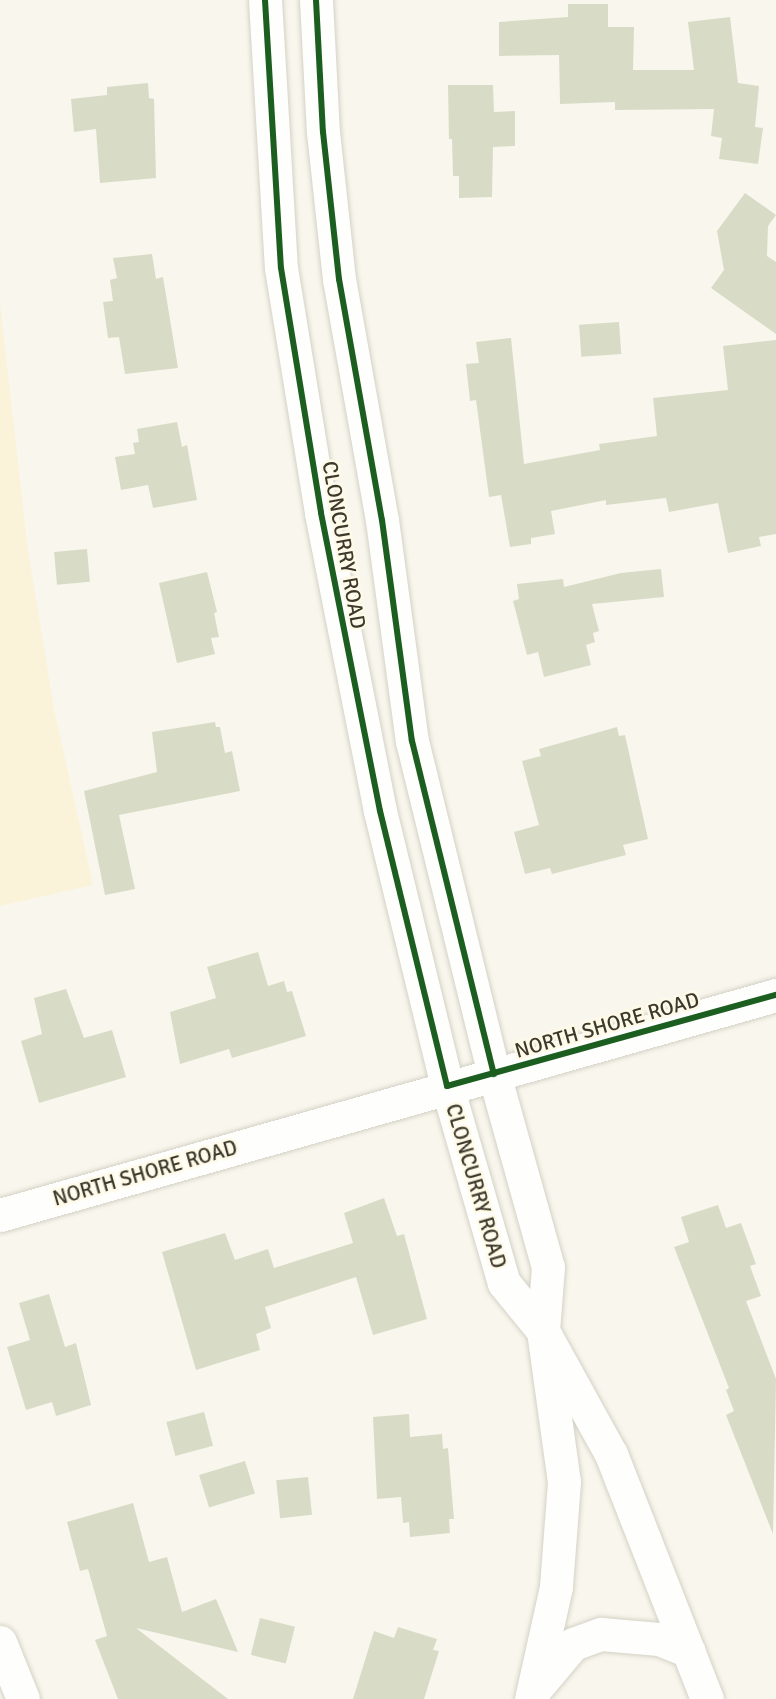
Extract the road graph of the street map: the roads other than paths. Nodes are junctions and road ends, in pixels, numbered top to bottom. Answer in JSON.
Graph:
{"nodes":[{"id":1,"x":265,"y":0,"type":"edge"},
{"id":2,"x":316,"y":0,"type":"edge"},
{"id":3,"x":776,"y":995,"type":"edge"},
{"id":4,"x":494,"y":1074,"type":"junction"},
{"id":5,"x":447,"y":1086,"type":"junction"},
{"id":6,"x":0,"y":1215,"type":"edge"},
{"id":7,"x":543,"y":1331,"type":"junction"},
{"id":8,"x":0,"y":1642,"type":"edge"},
{"id":9,"x":689,"y":1651,"type":"junction"},
{"id":10,"x":532,"y":1695,"type":"edge"},
{"id":11,"x":22,"y":1699,"type":"edge"},
{"id":12,"x":707,"y":1699,"type":"edge"}],
"edges":[{"from":1,"to":5,"type":"street","name":"CLONCURRY ROAD"},
{"from":2,"to":4,"type":"street","name":"CLONCURRY ROAD"},
{"from":3,"to":4,"type":"street","name":"NORTH SHORE ROAD"},
{"from":4,"to":5,"type":"street","name":"NORTH SHORE ROAD"},
{"from":4,"to":7,"type":"street","name":"CLONCURRY ROAD"},
{"from":5,"to":6,"type":"street","name":"NORTH SHORE ROAD"},
{"from":5,"to":7,"type":"street","name":"CLONCURRY ROAD"},
{"from":7,"to":9,"type":"street","name":"CLONCURRY ROAD"},
{"from":7,"to":10,"type":"street"},
{"from":8,"to":11,"type":"street"},
{"from":9,"to":10,"type":"street"},
{"from":9,"to":12,"type":"street","name":"CLONCURRY ROAD"}]}
